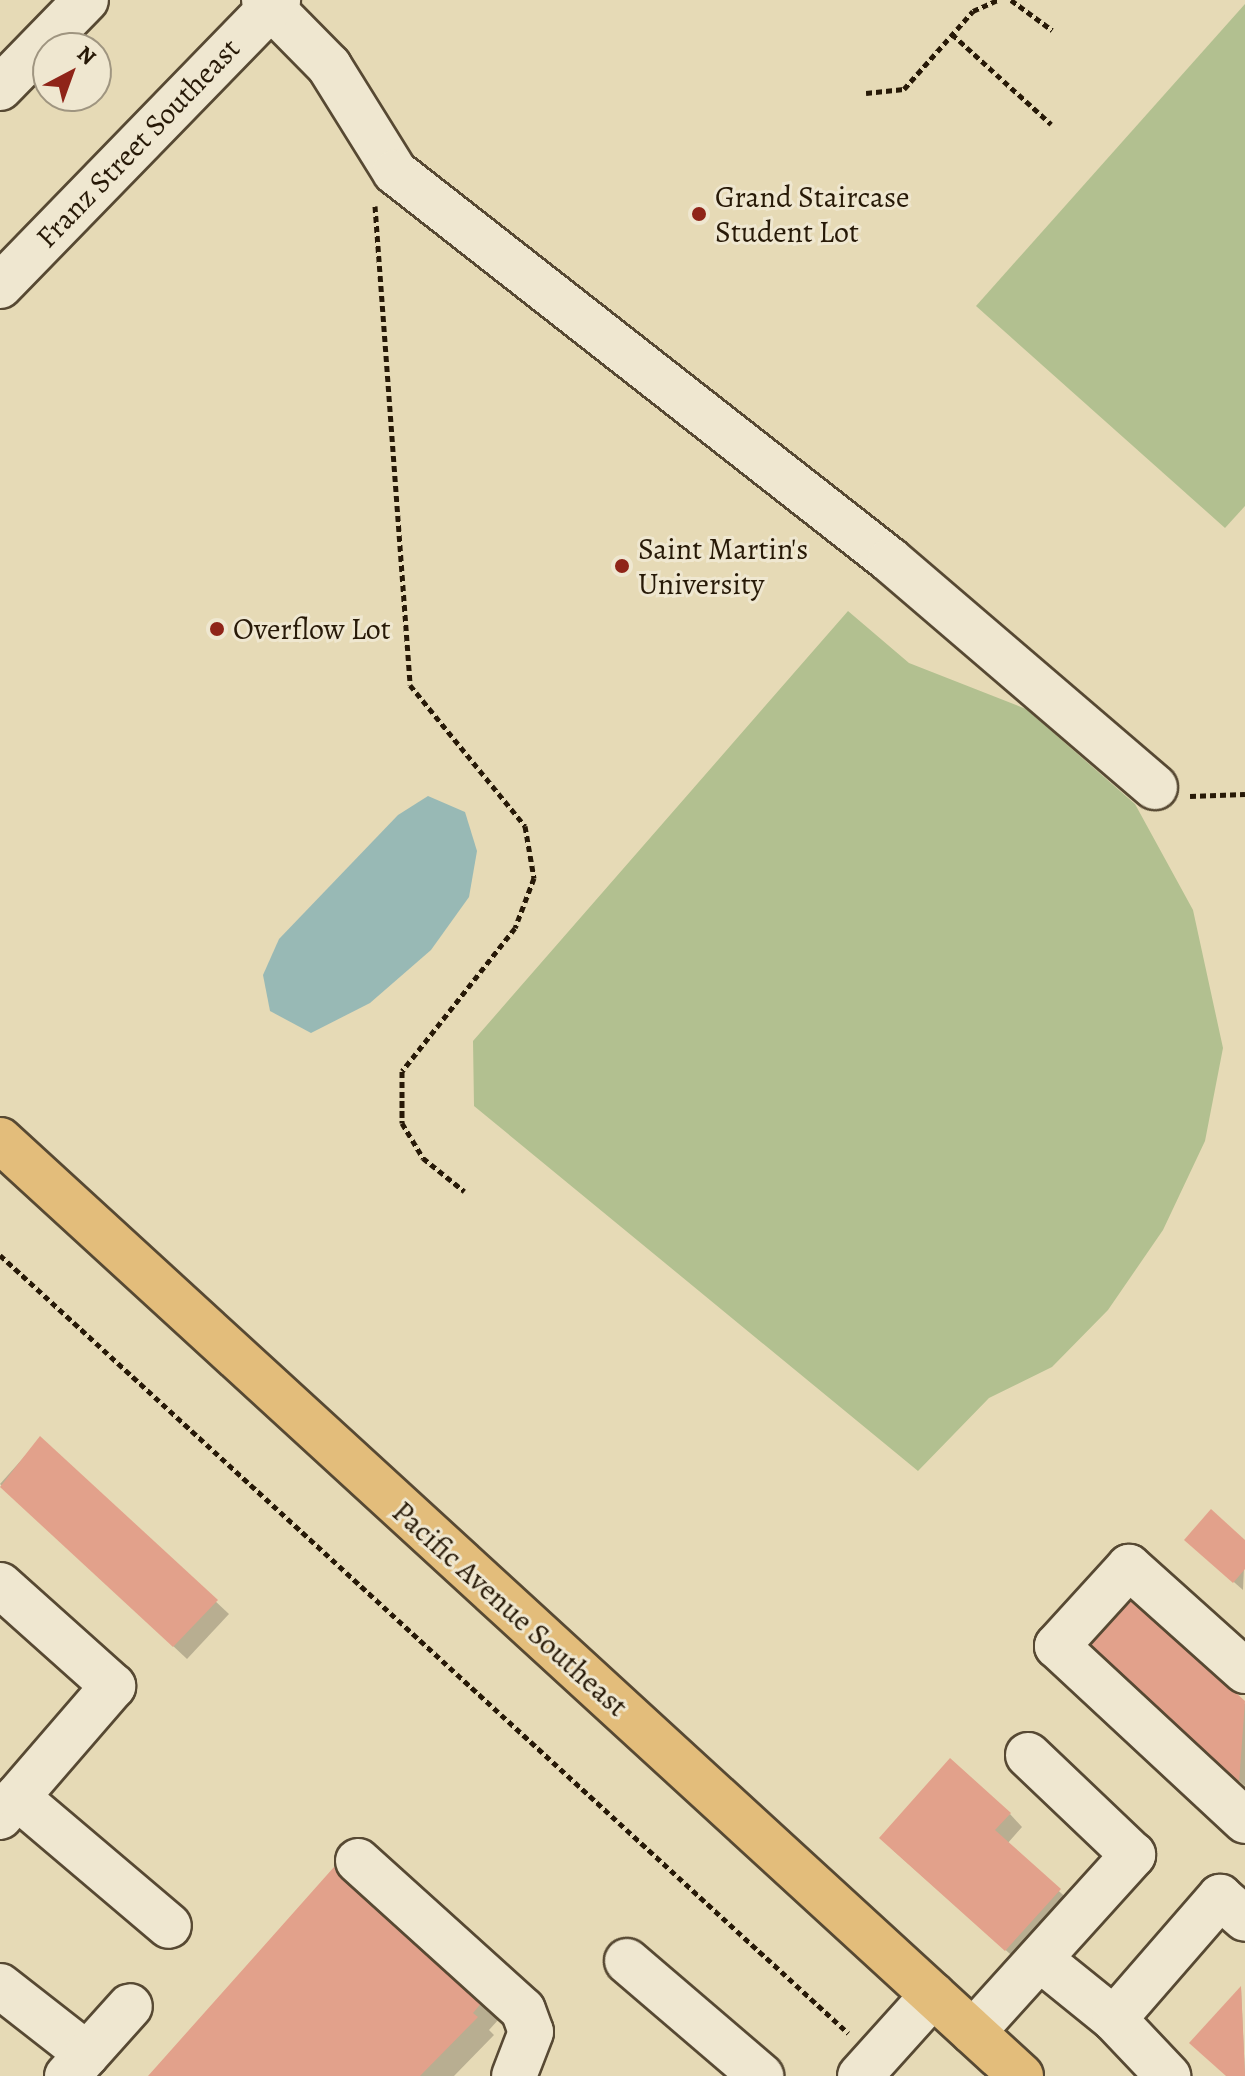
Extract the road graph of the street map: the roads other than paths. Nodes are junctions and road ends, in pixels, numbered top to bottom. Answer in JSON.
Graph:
{"nodes":[{"id":1,"x":86,"y":0,"type":"edge"},
{"id":2,"x":271,"y":2,"type":"edge"},
{"id":3,"x":0,"y":88,"type":"edge"},
{"id":4,"x":0,"y":286,"type":"edge"},
{"id":5,"x":1155,"y":787,"type":"road end"},
{"id":6,"x":0,"y":1140,"type":"edge"},
{"id":7,"x":0,"y":1585,"type":"edge"},
{"id":8,"x":1245,"y":1671,"type":"edge"},
{"id":9,"x":1028,"y":1755,"type":"dead end"},
{"id":10,"x":8,"y":1807,"type":"edge"},
{"id":11,"x":1245,"y":1821,"type":"edge"},
{"id":12,"x":358,"y":1861,"type":"dead end"},
{"id":13,"x":1233,"y":1908,"type":"edge"},
{"id":14,"x":169,"y":1926,"type":"dead end"},
{"id":15,"x":1041,"y":1960,"type":"junction"},
{"id":16,"x":627,"y":1961,"type":"dead end"},
{"id":17,"x":0,"y":1986,"type":"edge"},
{"id":18,"x":933,"y":1995,"type":"junction"},
{"id":19,"x":130,"y":2006,"type":"dead end"},
{"id":20,"x":1114,"y":2019,"type":"junction"},
{"id":21,"x":973,"y":2032,"type":"junction"},
{"id":22,"x":77,"y":2065,"type":"edge"},
{"id":23,"x":867,"y":2066,"type":"edge"},
{"id":24,"x":514,"y":2076,"type":"edge"},
{"id":25,"x":761,"y":2076,"type":"edge"},
{"id":26,"x":1021,"y":2076,"type":"edge"},
{"id":27,"x":1168,"y":2076,"type":"edge"}],
"edges":[{"from":1,"to":3,"type":"street"},
{"from":2,"to":4,"type":"street","name":"Franz Street Southeast"},
{"from":2,"to":5,"type":"street"},
{"from":6,"to":18,"type":"main road","name":"Pacific Avenue Southeast"},
{"from":7,"to":10,"type":"street"},
{"from":8,"to":11,"type":"street"},
{"from":9,"to":15,"type":"street"},
{"from":10,"to":14,"type":"street"},
{"from":12,"to":24,"type":"street"},
{"from":13,"to":20,"type":"street"},
{"from":15,"to":20,"type":"street"},
{"from":15,"to":21,"type":"street"},
{"from":16,"to":25,"type":"street"},
{"from":17,"to":22,"type":"street"},
{"from":18,"to":21,"type":"main road","name":"Pacific Avenue Southeast"},
{"from":18,"to":23,"type":"street"},
{"from":19,"to":22,"type":"street"},
{"from":20,"to":27,"type":"street"},
{"from":21,"to":26,"type":"main road","name":"Pacific Avenue Southeast"}]}
